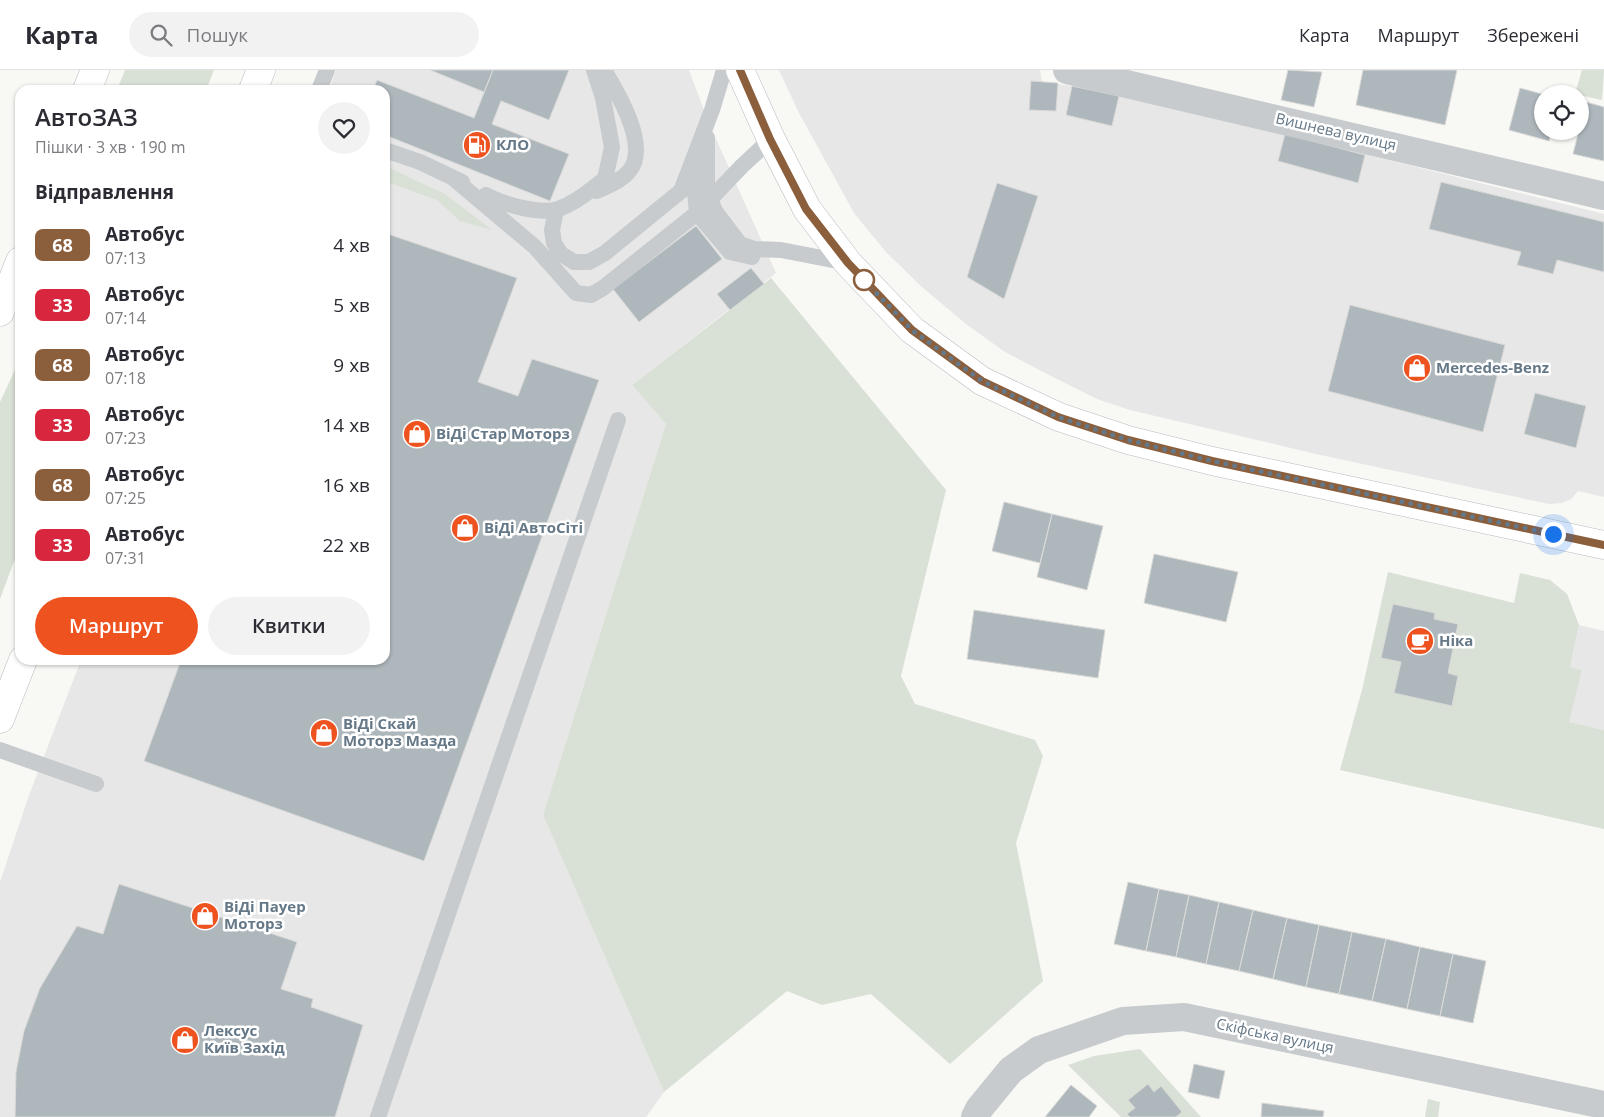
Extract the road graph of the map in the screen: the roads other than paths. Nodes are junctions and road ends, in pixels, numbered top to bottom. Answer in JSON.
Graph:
{"nodes":[{"id":1,"x":95,"y":70,"type":"edge"},
{"id":2,"x":261,"y":70,"type":"edge"},
{"id":3,"x":327,"y":70,"type":"edge"},
{"id":4,"x":594,"y":70,"type":"edge"},
{"id":5,"x":604,"y":70,"type":"edge"},
{"id":6,"x":724,"y":70,"type":"edge"},
{"id":7,"x":740,"y":70,"type":"edge"},
{"id":8,"x":1067,"y":70,"type":"edge"},
{"id":9,"x":89,"y":85,"type":"edge"},
{"id":10,"x":256,"y":85,"type":"edge"},
{"id":11,"x":321,"y":85,"type":"edge"},
{"id":12,"x":708,"y":121,"type":"junction"},
{"id":13,"x":770,"y":139,"type":"junction"},
{"id":14,"x":706,"y":150,"type":"junction"},
{"id":15,"x":390,"y":152,"type":"edge"},
{"id":16,"x":454,"y":178,"type":"junction"},
{"id":17,"x":1604,"y":196,"type":"edge"},
{"id":18,"x":575,"y":201,"type":"junction"},
{"id":19,"x":710,"y":201,"type":"junction"},
{"id":20,"x":556,"y":210,"type":"junction"},
{"id":21,"x":697,"y":213,"type":"junction"},
{"id":22,"x":781,"y":250,"type":"junction"},
{"id":23,"x":848,"y":263,"type":"junction"},
{"id":24,"x":15,"y":274,"type":"edge"},
{"id":25,"x":0,"y":312,"type":"edge"},
{"id":26,"x":618,"y":420,"type":"dead end"},
{"id":27,"x":1604,"y":545,"type":"edge"},
{"id":28,"x":21,"y":665,"type":"edge"},
{"id":29,"x":0,"y":719,"type":"edge"},
{"id":30,"x":0,"y":750,"type":"edge"},
{"id":31,"x":96,"y":784,"type":"dead end"},
{"id":32,"x":1604,"y":1105,"type":"edge"},
{"id":33,"x":378,"y":1117,"type":"edge"},
{"id":34,"x":975,"y":1117,"type":"edge"}],
"edges":[{"from":1,"to":9,"type":"main road"},
{"from":2,"to":10,"type":"main road"},
{"from":3,"to":11,"type":"lane"},
{"from":4,"to":18,"type":"lane"},
{"from":5,"to":18,"type":"lane"},
{"from":6,"to":12,"type":"lane"},
{"from":7,"to":13,"type":"main road"},
{"from":8,"to":17,"type":"street","name":"Вишнева вулиця"},
{"from":12,"to":14,"type":"lane"},
{"from":12,"to":20,"type":"lane"},
{"from":13,"to":19,"type":"lane"},
{"from":13,"to":23,"type":"main road"},
{"from":14,"to":19,"type":"lane"},
{"from":14,"to":21,"type":"lane"},
{"from":15,"to":16,"type":"lane"},
{"from":16,"to":20,"type":"lane"},
{"from":16,"to":21,"type":"lane"},
{"from":18,"to":20,"type":"lane"},
{"from":19,"to":21,"type":"lane"},
{"from":19,"to":22,"type":"lane"},
{"from":21,"to":22,"type":"lane"},
{"from":22,"to":23,"type":"lane"},
{"from":23,"to":27,"type":"main road"},
{"from":24,"to":25,"type":"main road"},
{"from":26,"to":33,"type":"lane"},
{"from":28,"to":29,"type":"main road"},
{"from":30,"to":31,"type":"lane"},
{"from":32,"to":34,"type":"street","name":"Скіфська вулиця"}]}
